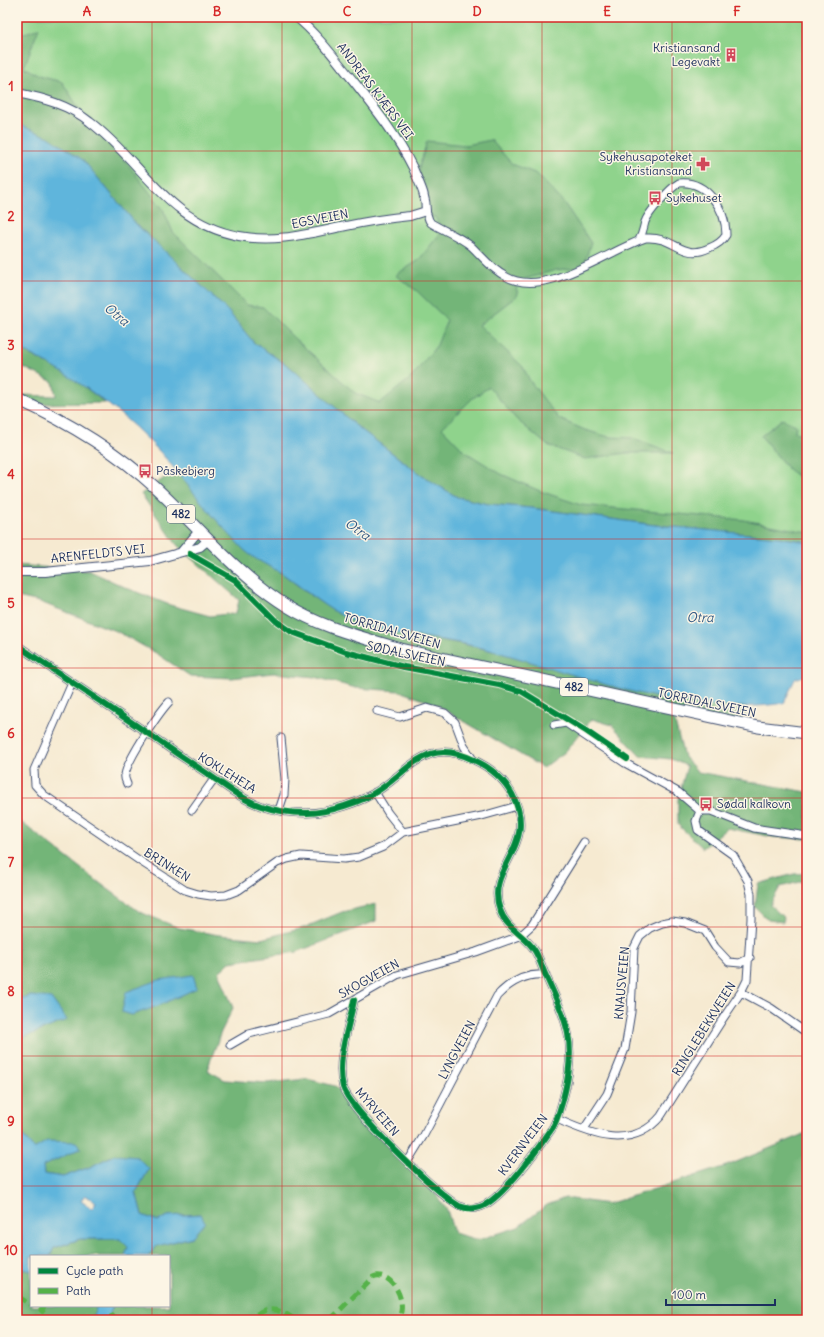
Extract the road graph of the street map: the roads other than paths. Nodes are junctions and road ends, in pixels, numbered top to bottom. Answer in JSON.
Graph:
{"nodes":[{"id":1,"x":296,"y":17,"type":"edge"},
{"id":2,"x":17,"y":94,"type":"edge"},
{"id":3,"x":426,"y":211,"type":"junction"},
{"id":4,"x":639,"y":240,"type":"junction"},
{"id":5,"x":17,"y":399,"type":"edge"},
{"id":6,"x":198,"y":532,"type":"junction"},
{"id":7,"x":207,"y":541,"type":"junction"},
{"id":8,"x":181,"y":552,"type":"junction"},
{"id":9,"x":17,"y":572,"type":"edge"},
{"id":10,"x":17,"y":645,"type":"edge"},
{"id":11,"x":72,"y":683,"type":"junction"},
{"id":12,"x":169,"y":702,"type":"dead end"},
{"id":13,"x":377,"y":711,"type":"dead end"},
{"id":14,"x":554,"y":725,"type":"dead end"},
{"id":15,"x":807,"y":733,"type":"edge"},
{"id":16,"x":147,"y":734,"type":"junction"},
{"id":17,"x":281,"y":738,"type":"dead end"},
{"id":18,"x":472,"y":758,"type":"junction"},
{"id":19,"x":214,"y":779,"type":"junction"},
{"id":20,"x":127,"y":784,"type":"dead end"},
{"id":21,"x":375,"y":792,"type":"junction"},
{"id":22,"x":517,"y":806,"type":"junction"},
{"id":23,"x":192,"y":810,"type":"dead end"},
{"id":24,"x":279,"y":810,"type":"junction"},
{"id":25,"x":700,"y":810,"type":"junction"},
{"id":26,"x":403,"y":832,"type":"junction"},
{"id":27,"x":807,"y":836,"type":"edge"},
{"id":28,"x":584,"y":842,"type":"dead end"},
{"id":29,"x":520,"y":936,"type":"junction"},
{"id":30,"x":750,"y":958,"type":"junction"},
{"id":31,"x":546,"y":975,"type":"junction"},
{"id":32,"x":741,"y":992,"type":"junction"},
{"id":33,"x":354,"y":1000,"type":"junction"},
{"id":34,"x":807,"y":1033,"type":"edge"},
{"id":35,"x":230,"y":1045,"type":"dead end"},
{"id":36,"x":557,"y":1119,"type":"junction"},
{"id":37,"x":584,"y":1129,"type":"junction"},
{"id":38,"x":408,"y":1161,"type":"junction"}],
"edges":[{"from":1,"to":3,"type":"street","name":"ANDREAS KJÆRS VEI"},
{"from":2,"to":3,"type":"street","name":"EGSVEIEN"},
{"from":3,"to":4,"type":"street"},
{"from":4,"to":4,"type":"street"},
{"from":5,"to":6,"type":"main road","name":"TORRIDALSVEIEN","number":"482"},
{"from":6,"to":7,"type":"main road","name":"TORRIDALSVEIEN","number":"482"},
{"from":6,"to":8,"type":"street"},
{"from":7,"to":8,"type":"street","name":"ARENFELDTS VEI"},
{"from":7,"to":15,"type":"main road","name":"TORRIDALSVEIEN","number":"482"},
{"from":8,"to":9,"type":"street","name":"ARENFELDTS VEI"},
{"from":10,"to":11,"type":"street","name":"KOKLEHEIA"},
{"from":11,"to":16,"type":"street","name":"KOKLEHEIA"},
{"from":11,"to":26,"type":"street","name":"BRINKEN"},
{"from":12,"to":16,"type":"street"},
{"from":13,"to":18,"type":"street","name":"KOKLEHEIA"},
{"from":14,"to":25,"type":"street"},
{"from":16,"to":19,"type":"street","name":"KOKLEHEIA"},
{"from":16,"to":20,"type":"street"},
{"from":17,"to":24,"type":"street"},
{"from":18,"to":21,"type":"street","name":"KOKLEHEIA"},
{"from":18,"to":22,"type":"street","name":"KOKLEHEIA"},
{"from":19,"to":23,"type":"street","name":"KOKLEHEIA"},
{"from":19,"to":24,"type":"street","name":"KOKLEHEIA"},
{"from":21,"to":24,"type":"street","name":"KOKLEHEIA"},
{"from":21,"to":26,"type":"street"},
{"from":22,"to":26,"type":"street","name":"BRINKEN"},
{"from":22,"to":29,"type":"street","name":"KOKLEHEIA"},
{"from":25,"to":27,"type":"street"},
{"from":25,"to":30,"type":"street","name":"RINGLEBEKKVEIEN"},
{"from":28,"to":29,"type":"street"},
{"from":29,"to":31,"type":"street","name":"KVERNVEIEN"},
{"from":29,"to":33,"type":"street","name":"SKOGVEIEN"},
{"from":30,"to":32,"type":"street","name":"RINGLEBEKKVEIEN"},
{"from":30,"to":37,"type":"street","name":"KNAUSVEIEN"},
{"from":31,"to":36,"type":"street","name":"KVERNVEIEN"},
{"from":31,"to":38,"type":"street","name":"LYNGVEIEN"},
{"from":32,"to":34,"type":"street"},
{"from":32,"to":37,"type":"street","name":"RINGLEBEKKVEIEN"},
{"from":33,"to":35,"type":"street","name":"SKOGVEIEN"},
{"from":33,"to":38,"type":"street","name":"MYRVEIEN"},
{"from":36,"to":37,"type":"street","name":"RINGLEBEKKVEIEN"},
{"from":36,"to":38,"type":"street","name":"KVERNVEIEN"}]}
